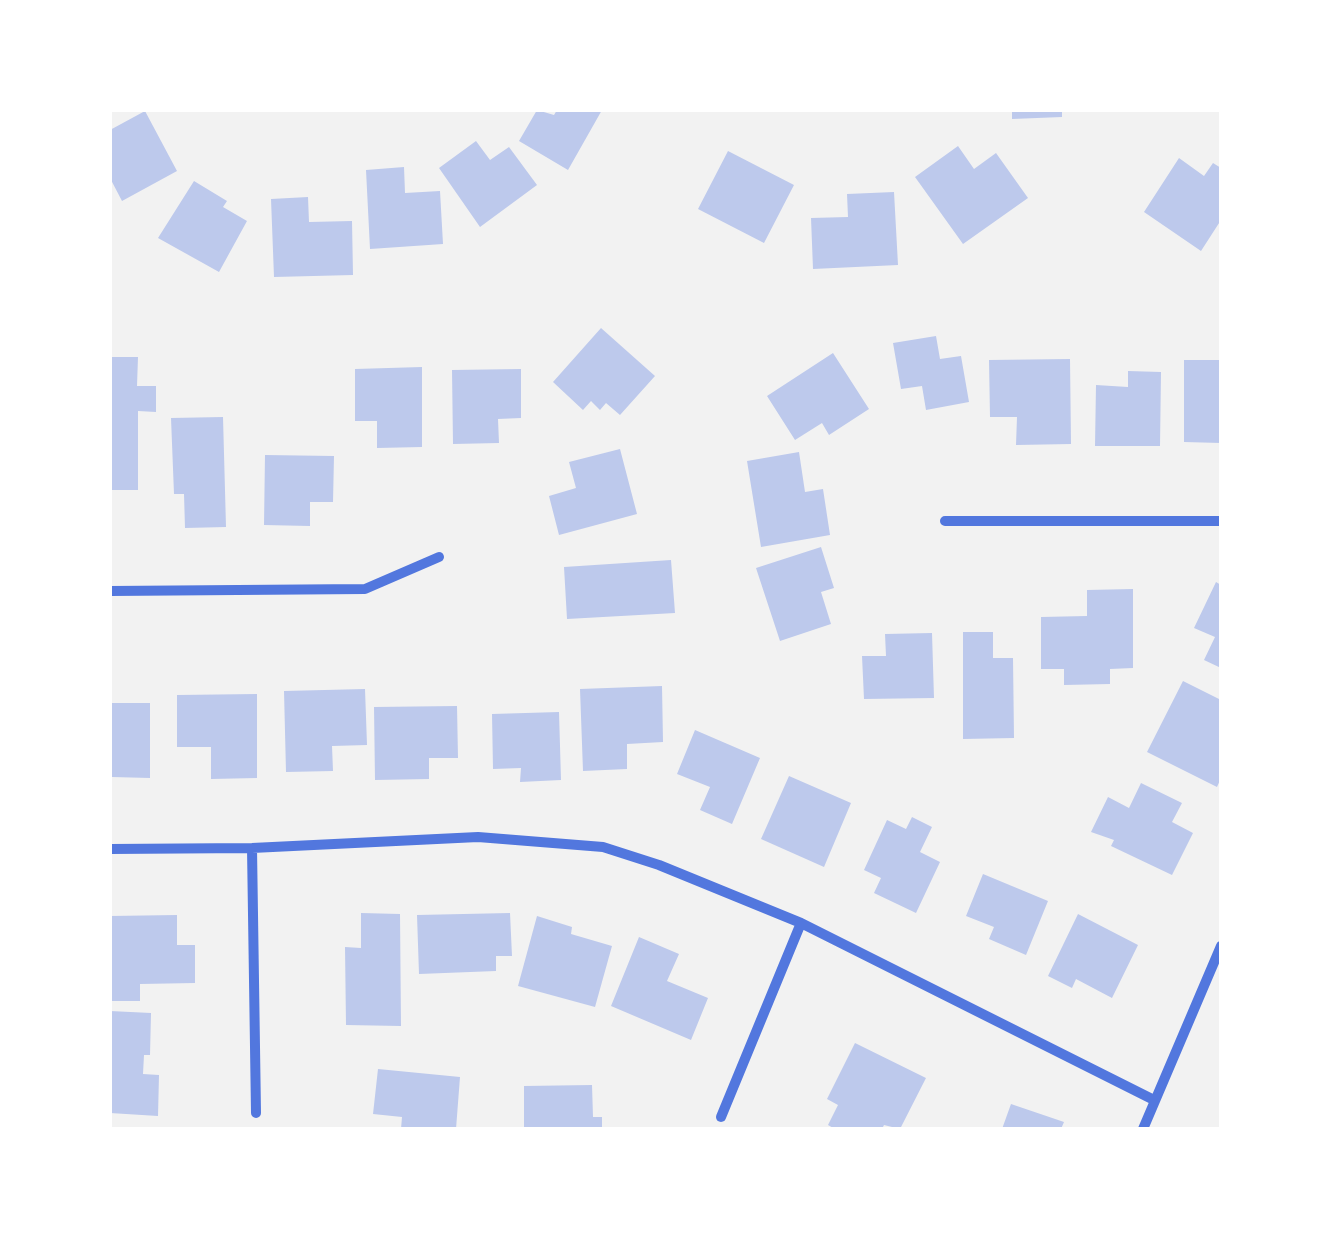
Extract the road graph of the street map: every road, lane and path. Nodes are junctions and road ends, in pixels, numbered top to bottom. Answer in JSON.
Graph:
{"nodes":[{"id":1,"x":945,"y":521,"type":"dead end"},
{"id":2,"x":1221,"y":521,"type":"edge"},
{"id":3,"x":439,"y":557,"type":"dead end"},
{"id":4,"x":110,"y":591,"type":"edge"},
{"id":5,"x":252,"y":848,"type":"junction"},
{"id":6,"x":110,"y":849,"type":"edge"},
{"id":7,"x":801,"y":923,"type":"junction"},
{"id":8,"x":1221,"y":946,"type":"edge"},
{"id":9,"x":1154,"y":1100,"type":"junction"},
{"id":10,"x":256,"y":1113,"type":"dead end"},
{"id":11,"x":721,"y":1117,"type":"dead end"},
{"id":12,"x":1144,"y":1129,"type":"edge"}],
"edges":[{"from":1,"to":2,"type":"street"},
{"from":3,"to":4,"type":"street"},
{"from":5,"to":6,"type":"street"},
{"from":5,"to":7,"type":"street"},
{"from":5,"to":10,"type":"street"},
{"from":7,"to":9,"type":"street"},
{"from":7,"to":11,"type":"street"},
{"from":8,"to":9,"type":"street"},
{"from":9,"to":12,"type":"street"}]}
